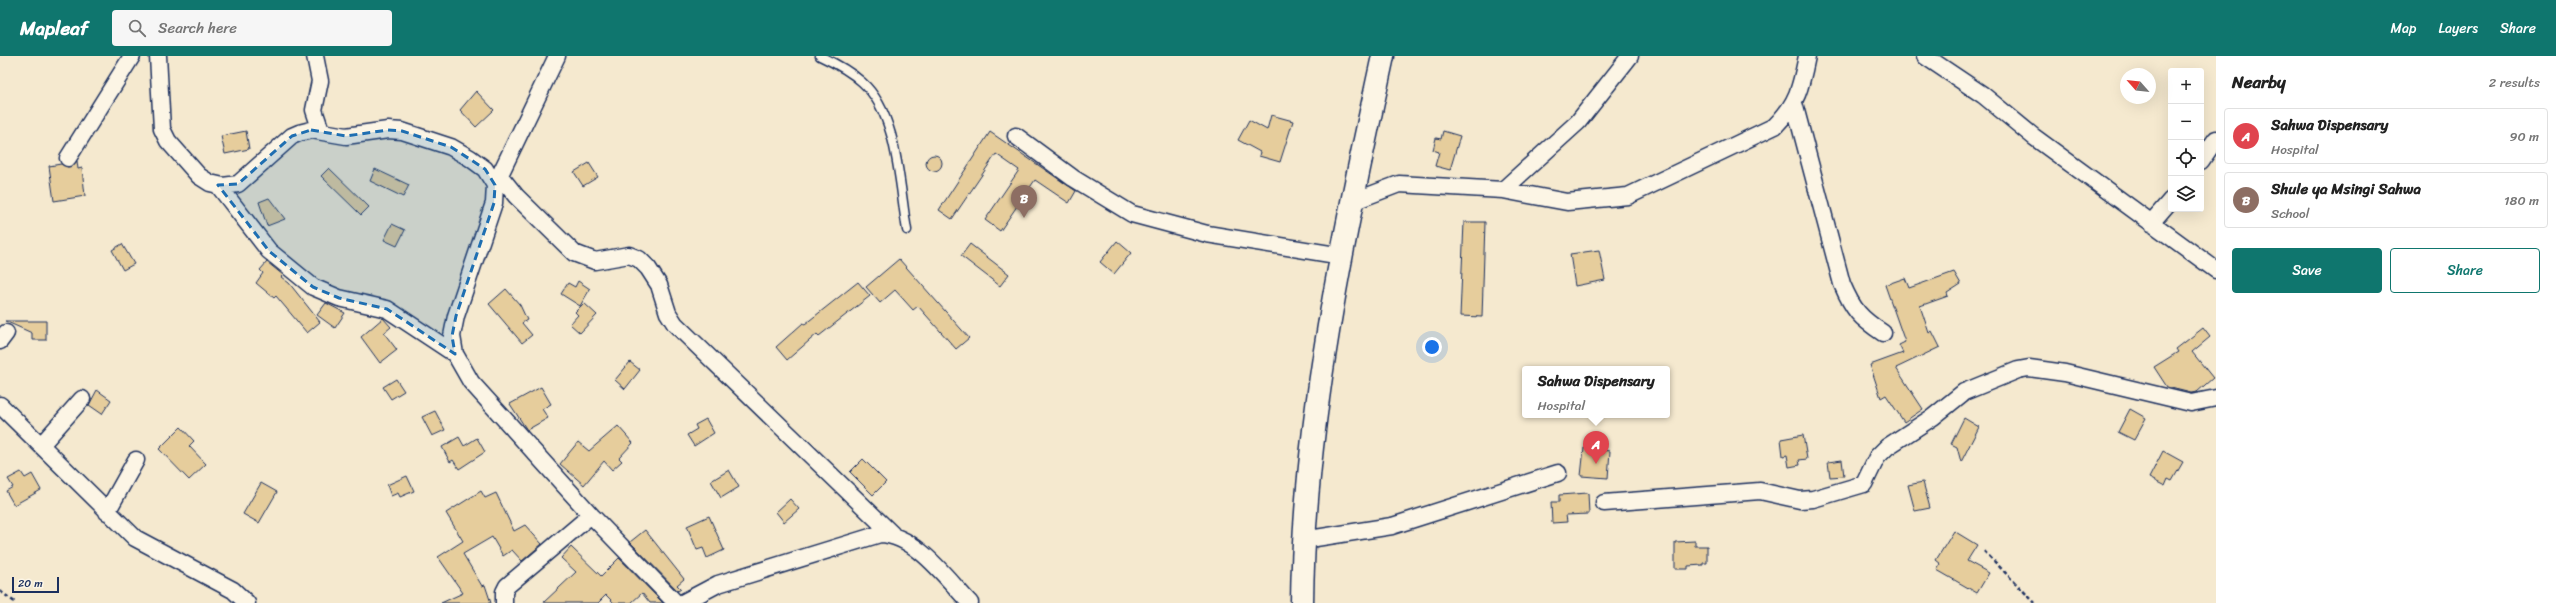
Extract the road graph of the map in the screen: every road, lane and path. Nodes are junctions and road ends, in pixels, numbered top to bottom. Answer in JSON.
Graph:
{"nodes":[{"id":1,"x":132,"y":56,"type":"edge"},
{"id":2,"x":158,"y":56,"type":"edge"},
{"id":3,"x":315,"y":56,"type":"edge"},
{"id":4,"x":820,"y":56,"type":"edge"},
{"id":5,"x":1383,"y":56,"type":"edge"},
{"id":6,"x":1630,"y":56,"type":"edge"},
{"id":7,"x":1807,"y":56,"type":"edge"},
{"id":8,"x":1925,"y":56,"type":"edge"},
{"id":9,"x":553,"y":59,"type":"edge"},
{"id":10,"x":1794,"y":103,"type":"junction"},
{"id":11,"x":321,"y":131,"type":"junction"},
{"id":12,"x":1016,"y":136,"type":"dead end"},
{"id":13,"x":2216,"y":139,"type":"edge"},
{"id":14,"x":2204,"y":157,"type":"edge"},
{"id":15,"x":68,"y":158,"type":"dead end"},
{"id":16,"x":497,"y":181,"type":"junction"},
{"id":17,"x":218,"y":185,"type":"junction"},
{"id":18,"x":1503,"y":190,"type":"junction"},
{"id":19,"x":1352,"y":202,"type":"junction"},
{"id":20,"x":2168,"y":203,"type":"edge"},
{"id":21,"x":2151,"y":223,"type":"junction"},
{"id":22,"x":907,"y":230,"type":"dead end"},
{"id":23,"x":1342,"y":256,"type":"junction"},
{"id":24,"x":2216,"y":270,"type":"edge"},
{"id":25,"x":1883,"y":333,"type":"dead end"},
{"id":26,"x":455,"y":354,"type":"junction"},
{"id":27,"x":2216,"y":398,"type":"edge"},
{"id":28,"x":82,"y":399,"type":"dead end"},
{"id":29,"x":0,"y":404,"type":"edge"},
{"id":30,"x":42,"y":444,"type":"junction"},
{"id":31,"x":136,"y":460,"type":"dead end"},
{"id":32,"x":1558,"y":473,"type":"dead end"},
{"id":33,"x":1604,"y":503,"type":"dead end"},
{"id":34,"x":107,"y":512,"type":"junction"},
{"id":35,"x":591,"y":515,"type":"junction"},
{"id":36,"x":892,"y":534,"type":"junction"},
{"id":37,"x":1303,"y":540,"type":"junction"},
{"id":38,"x":1984,"y":551,"type":"dead end"},
{"id":39,"x":0,"y":591,"type":"edge"},
{"id":40,"x":16,"y":603,"type":"edge"},
{"id":41,"x":247,"y":603,"type":"edge"},
{"id":42,"x":504,"y":603,"type":"edge"},
{"id":43,"x":676,"y":603,"type":"edge"},
{"id":44,"x":682,"y":603,"type":"edge"},
{"id":45,"x":970,"y":603,"type":"edge"},
{"id":46,"x":1302,"y":603,"type":"edge"},
{"id":47,"x":2035,"y":603,"type":"edge"}],
"edges":[{"from":1,"to":15,"type":"street"},
{"from":2,"to":17,"type":"street"},
{"from":3,"to":11,"type":"street"},
{"from":4,"to":22,"type":"lane"},
{"from":5,"to":19,"type":"main road"},
{"from":6,"to":18,"type":"street"},
{"from":7,"to":10,"type":"street"},
{"from":8,"to":21,"type":"street"},
{"from":9,"to":16,"type":"street"},
{"from":10,"to":18,"type":"street"},
{"from":10,"to":25,"type":"street"},
{"from":11,"to":16,"type":"street"},
{"from":11,"to":17,"type":"street"},
{"from":12,"to":23,"type":"street"},
{"from":13,"to":14,"type":"street"},
{"from":16,"to":26,"type":"street"},
{"from":16,"to":36,"type":"street"},
{"from":17,"to":26,"type":"street"},
{"from":18,"to":19,"type":"street"},
{"from":19,"to":23,"type":"main road"},
{"from":20,"to":21,"type":"street"},
{"from":21,"to":24,"type":"street"},
{"from":23,"to":37,"type":"main road"},
{"from":26,"to":35,"type":"street"},
{"from":27,"to":33,"type":"street"},
{"from":28,"to":30,"type":"street"},
{"from":29,"to":30,"type":"street"},
{"from":30,"to":34,"type":"street"},
{"from":31,"to":34,"type":"street"},
{"from":32,"to":37,"type":"street"},
{"from":34,"to":41,"type":"street"},
{"from":35,"to":42,"type":"street"},
{"from":35,"to":43,"type":"street"},
{"from":36,"to":44,"type":"street"},
{"from":36,"to":45,"type":"street"},
{"from":37,"to":46,"type":"main road"},
{"from":38,"to":47,"type":"path"},
{"from":39,"to":40,"type":"path"}]}
